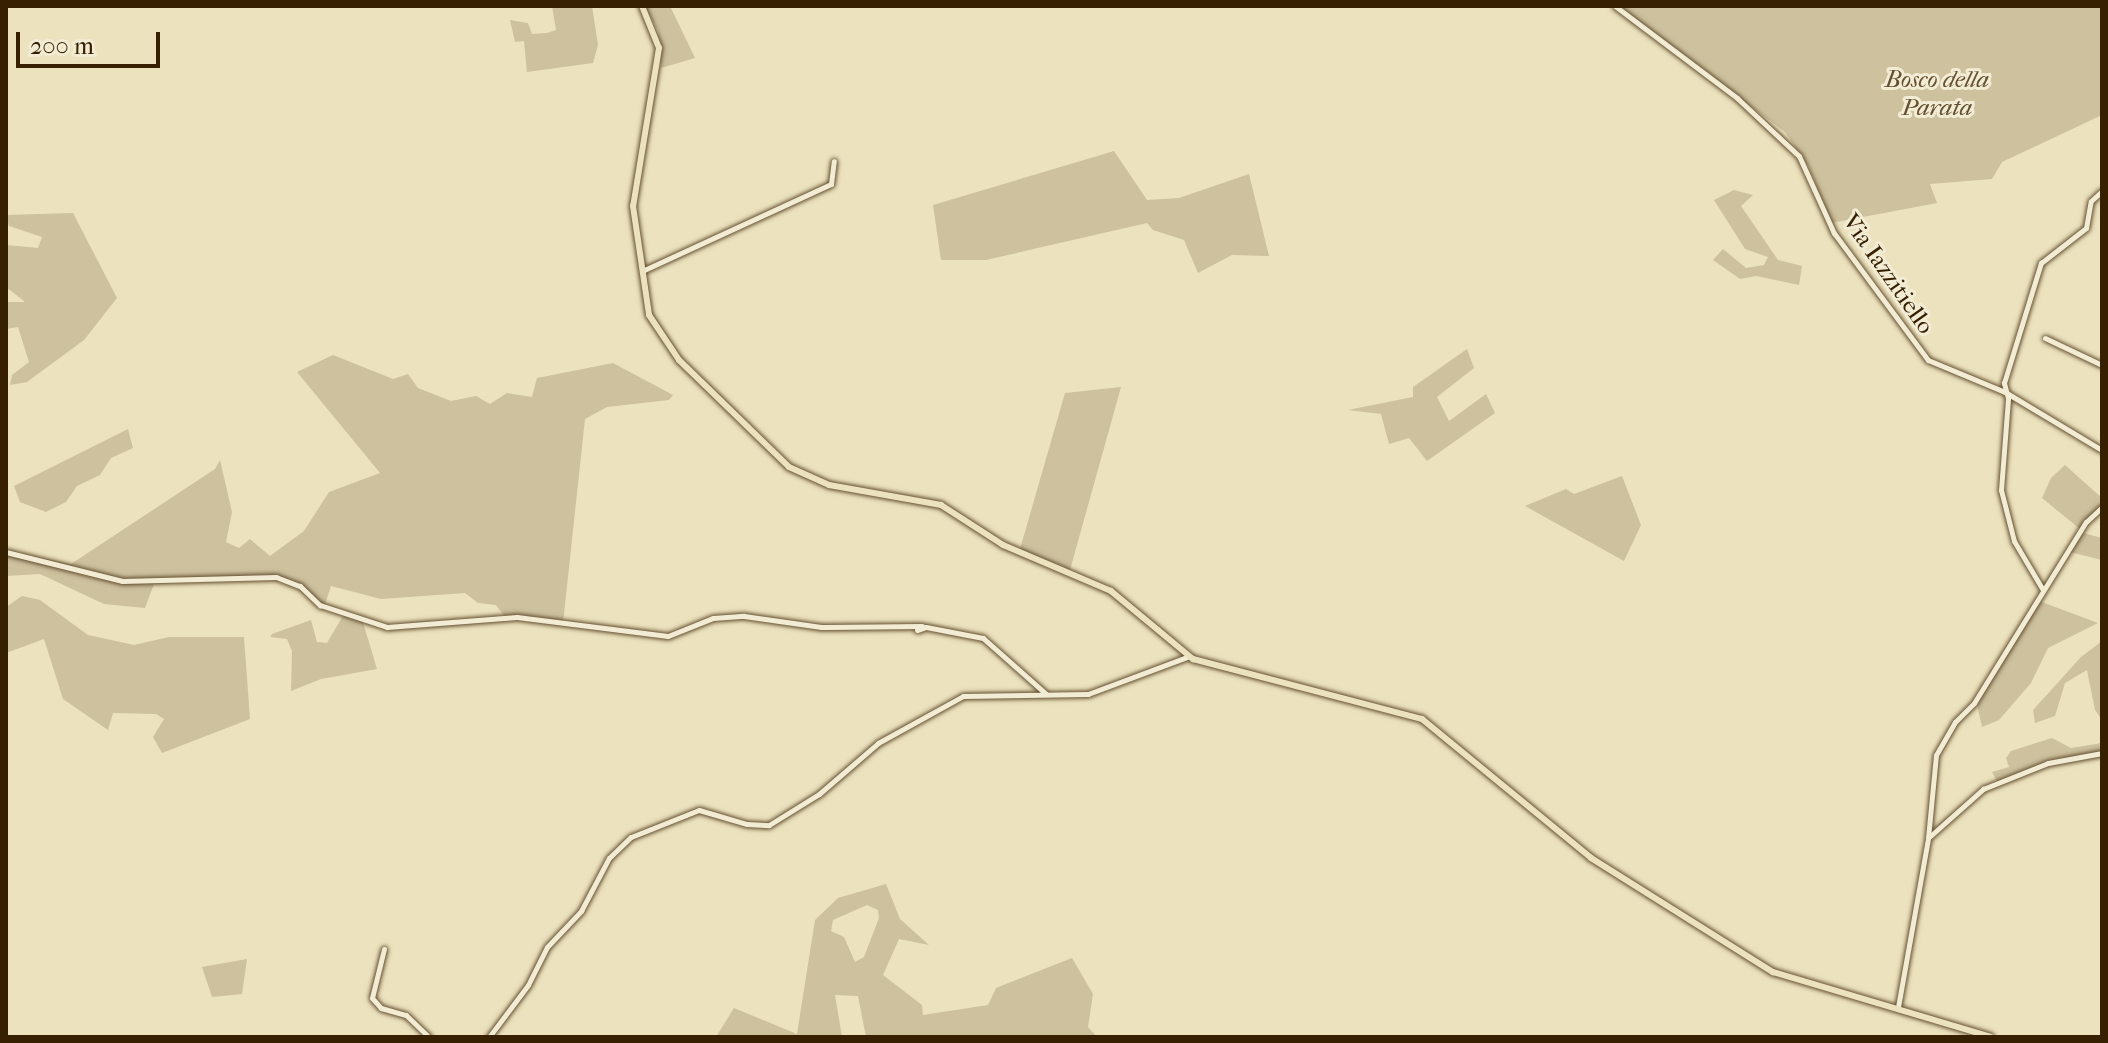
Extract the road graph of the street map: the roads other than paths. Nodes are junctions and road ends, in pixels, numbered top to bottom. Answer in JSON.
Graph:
{"nodes":[{"id":1,"x":642,"y":6,"type":"edge"},
{"id":2,"x":1615,"y":6,"type":"edge"},
{"id":3,"x":834,"y":161,"type":"dead end"},
{"id":4,"x":2102,"y":191,"type":"edge"},
{"id":5,"x":641,"y":272,"type":"junction"},
{"id":6,"x":2045,"y":338,"type":"dead end"},
{"id":7,"x":2102,"y":365,"type":"edge"},
{"id":8,"x":2005,"y":392,"type":"junction"},
{"id":9,"x":2102,"y":450,"type":"edge"},
{"id":10,"x":2102,"y":507,"type":"edge"},
{"id":11,"x":6,"y":552,"type":"edge"},
{"id":12,"x":2043,"y":590,"type":"junction"},
{"id":13,"x":1187,"y":657,"type":"junction"},
{"id":14,"x":1047,"y":695,"type":"junction"},
{"id":15,"x":2102,"y":753,"type":"edge"},
{"id":16,"x":1928,"y":838,"type":"junction"},
{"id":17,"x":384,"y":949,"type":"dead end"},
{"id":18,"x":1898,"y":1007,"type":"junction"},
{"id":19,"x":1987,"y":1036,"type":"edge"},
{"id":20,"x":429,"y":1037,"type":"edge"},
{"id":21,"x":489,"y":1037,"type":"edge"}],
"edges":[{"from":1,"to":5,"type":"main road"},
{"from":2,"to":8,"type":"street","name":"Via Iazzitiello"},
{"from":3,"to":5,"type":"street"},
{"from":4,"to":8,"type":"street"},
{"from":5,"to":13,"type":"main road"},
{"from":6,"to":7,"type":"street"},
{"from":8,"to":9,"type":"street","name":"Via Iazzitiello"},
{"from":8,"to":12,"type":"street"},
{"from":10,"to":12,"type":"street"},
{"from":11,"to":14,"type":"street"},
{"from":12,"to":16,"type":"street"},
{"from":13,"to":14,"type":"street"},
{"from":13,"to":18,"type":"main road"},
{"from":14,"to":21,"type":"street"},
{"from":15,"to":16,"type":"street"},
{"from":16,"to":18,"type":"street"},
{"from":17,"to":20,"type":"street"},
{"from":18,"to":19,"type":"main road"}]}
